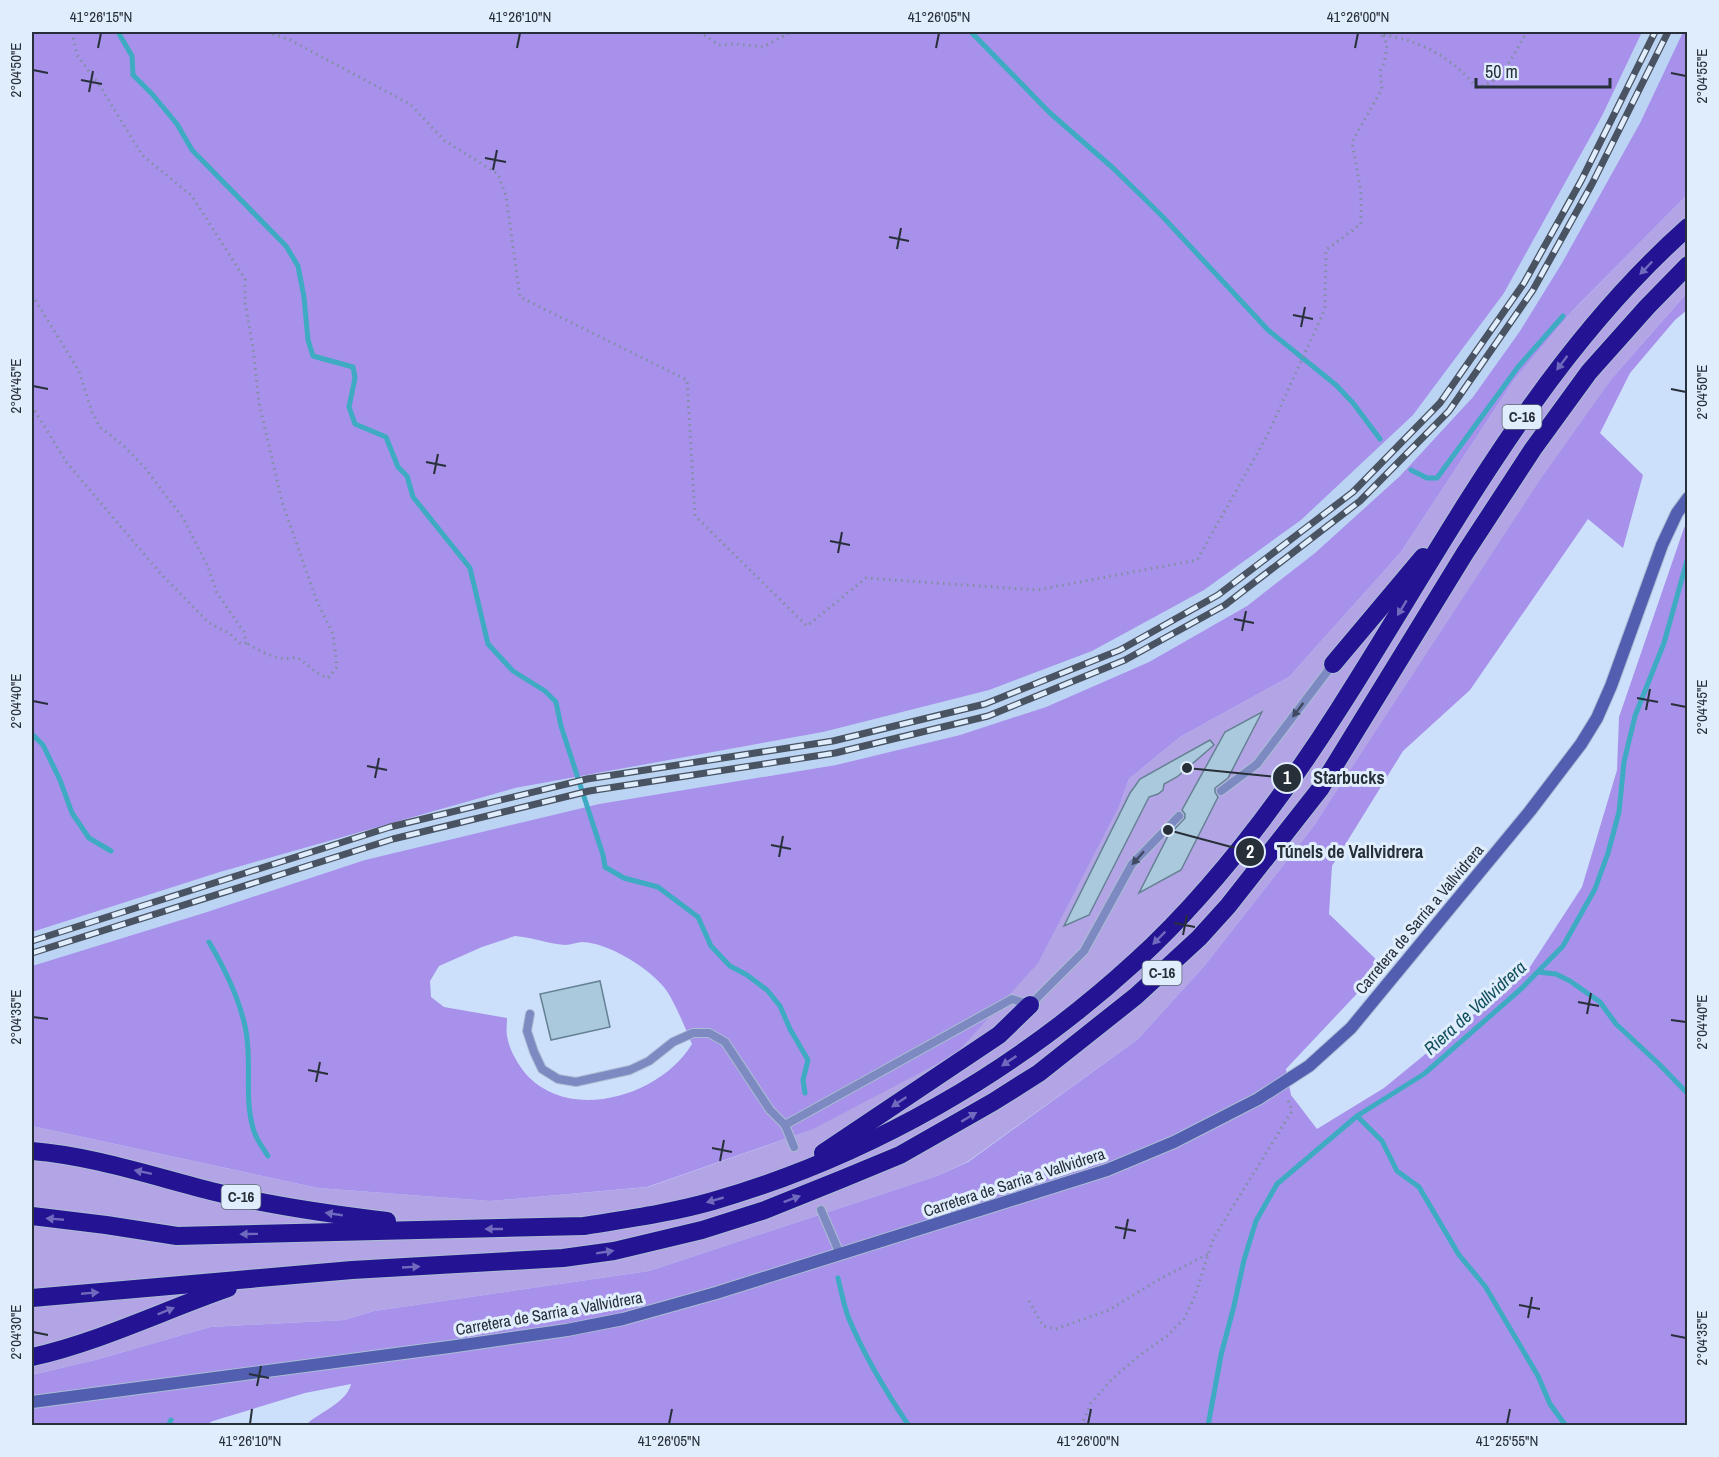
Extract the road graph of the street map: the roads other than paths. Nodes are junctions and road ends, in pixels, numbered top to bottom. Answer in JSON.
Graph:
{"nodes":[{"id":1,"x":1688,"y":227,"type":"edge"},
{"id":2,"x":1688,"y":265,"type":"edge"},
{"id":3,"x":1688,"y":498,"type":"edge"},
{"id":4,"x":1455,"y":522,"type":"junction"},
{"id":5,"x":1333,"y":664,"type":"joint"},
{"id":6,"x":1221,"y":791,"type":"dead end"},
{"id":7,"x":1179,"y":816,"type":"dead end"},
{"id":8,"x":1030,"y":1005,"type":"junction"},
{"id":9,"x":530,"y":1014,"type":"dead end"},
{"id":10,"x":785,"y":1125,"type":"junction"},
{"id":11,"x":794,"y":1147,"type":"dead end"},
{"id":12,"x":32,"y":1151,"type":"edge"},
{"id":13,"x":810,"y":1167,"type":"junction"},
{"id":14,"x":821,"y":1210,"type":"dead end"},
{"id":15,"x":32,"y":1216,"type":"edge"},
{"id":16,"x":454,"y":1228,"type":"junction"},
{"id":17,"x":840,"y":1254,"type":"junction"},
{"id":18,"x":256,"y":1279,"type":"junction"},
{"id":19,"x":32,"y":1298,"type":"edge"},
{"id":20,"x":32,"y":1357,"type":"edge"},
{"id":21,"x":32,"y":1402,"type":"edge"}],
"edges":[{"from":1,"to":4,"type":"highway","number":"C-16","one_way":true},
{"from":18,"to":2,"type":"highway","number":"C-16","one_way":true},
{"from":3,"to":17,"type":"main road","name":"Carretera de Sarria a Vallvidrera"},
{"from":4,"to":5,"type":"highway"},
{"from":4,"to":13,"type":"highway","number":"C-16","one_way":true},
{"from":5,"to":6,"type":"lane","one_way":true},
{"from":7,"to":8,"type":"lane","one_way":true},
{"from":8,"to":10,"type":"lane"},
{"from":8,"to":13,"type":"highway","one_way":true},
{"from":9,"to":10,"type":"lane"},
{"from":10,"to":11,"type":"lane"},
{"from":16,"to":12,"type":"highway","number":"C-16","one_way":true},
{"from":13,"to":16,"type":"highway","number":"C-16","one_way":true},
{"from":14,"to":17,"type":"lane"},
{"from":16,"to":15,"type":"highway","number":"C-16","one_way":true},
{"from":17,"to":21,"type":"main road","name":"Carretera de Sarria a Vallvidrera"},
{"from":19,"to":18,"type":"highway","number":"C-16","one_way":true},
{"from":20,"to":18,"type":"highway","number":"C-16","one_way":true}]}
